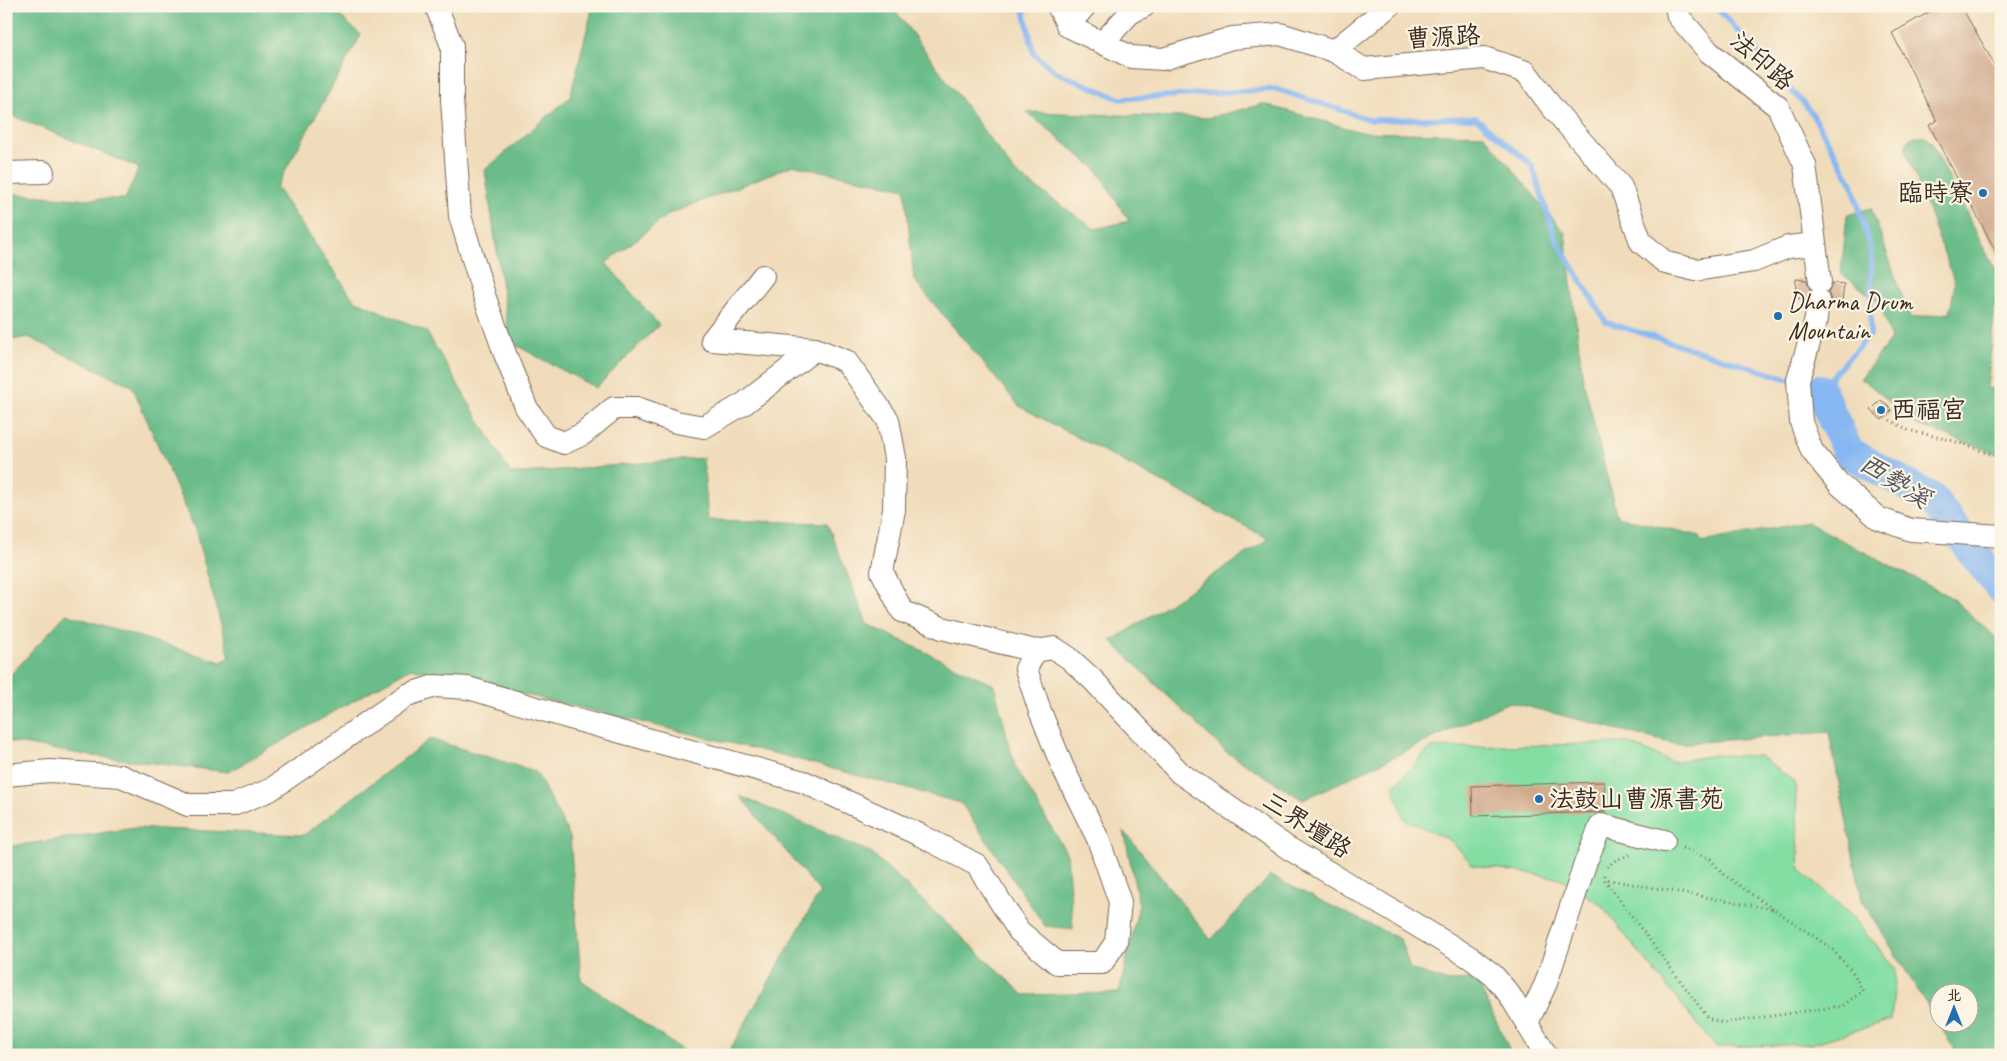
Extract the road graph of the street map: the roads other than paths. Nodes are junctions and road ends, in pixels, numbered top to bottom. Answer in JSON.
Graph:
{"nodes":[{"id":1,"x":436,"y":6,"type":"edge"},
{"id":2,"x":1058,"y":6,"type":"edge"},
{"id":3,"x":1085,"y":6,"type":"edge"},
{"id":4,"x":1144,"y":6,"type":"edge"},
{"id":5,"x":1389,"y":6,"type":"edge"},
{"id":6,"x":1676,"y":6,"type":"edge"},
{"id":7,"x":1068,"y":26,"type":"junction"},
{"id":8,"x":1103,"y":42,"type":"junction"},
{"id":9,"x":1334,"y":51,"type":"junction"},
{"id":10,"x":43,"y":172,"type":"dead end"},
{"id":11,"x":6,"y":173,"type":"edge"},
{"id":12,"x":1815,"y":244,"type":"junction"},
{"id":13,"x":763,"y":276,"type":"dead end"},
{"id":14,"x":815,"y":350,"type":"junction"},
{"id":15,"x":2001,"y":536,"type":"edge"},
{"id":16,"x":1034,"y":651,"type":"junction"},
{"id":17,"x":6,"y":775,"type":"edge"},
{"id":18,"x":1664,"y":841,"type":"road end"},
{"id":19,"x":1527,"y":1023,"type":"junction"},
{"id":20,"x":1546,"y":1055,"type":"edge"}],
"edges":[{"from":1,"to":14,"type":"street"},
{"from":2,"to":7,"type":"street"},
{"from":3,"to":7,"type":"street"},
{"from":4,"to":8,"type":"street"},
{"from":5,"to":9,"type":"street"},
{"from":6,"to":12,"type":"street","name":"法印路"},
{"from":7,"to":8,"type":"street","name":"曹源路"},
{"from":8,"to":9,"type":"street","name":"曹源路"},
{"from":9,"to":12,"type":"street","name":"曹源路"},
{"from":10,"to":11,"type":"street"},
{"from":12,"to":15,"type":"street","name":"法印路"},
{"from":13,"to":14,"type":"street","name":"三界壇路"},
{"from":14,"to":16,"type":"street","name":"三界壇路"},
{"from":16,"to":17,"type":"street"},
{"from":16,"to":19,"type":"street","name":"三界壇路"},
{"from":18,"to":19,"type":"street"},
{"from":19,"to":20,"type":"street","name":"三界壇路"}]}
